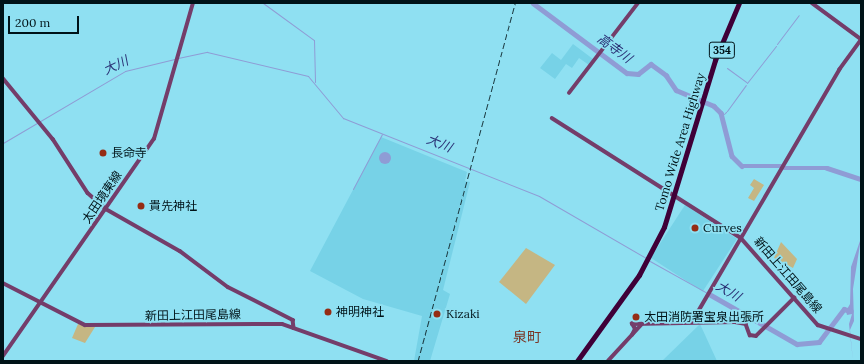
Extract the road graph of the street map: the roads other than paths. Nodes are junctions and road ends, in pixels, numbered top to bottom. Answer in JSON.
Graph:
{"nodes":[{"id":1,"x":193,"y":3,"type":"edge"},
{"id":2,"x":637,"y":3,"type":"edge"},
{"id":3,"x":739,"y":3,"type":"edge"},
{"id":4,"x":742,"y":3,"type":"edge"},
{"id":5,"x":812,"y":3,"type":"edge"},
{"id":6,"x":861,"y":40,"type":"edge"},
{"id":7,"x":3,"y":78,"type":"edge"},
{"id":8,"x":569,"y":93,"type":"dead end"},
{"id":9,"x":705,"y":101,"type":"junction"},
{"id":10,"x":552,"y":118,"type":"dead end"},
{"id":11,"x":677,"y":197,"type":"junction"},
{"id":12,"x":106,"y":209,"type":"junction"},
{"id":13,"x":741,"y":238,"type":"junction"},
{"id":14,"x":647,"y":264,"type":"junction"},
{"id":15,"x":3,"y":283,"type":"edge"},
{"id":16,"x":794,"y":298,"type":"junction"},
{"id":17,"x":40,"y":304,"type":"junction"},
{"id":18,"x":692,"y":322,"type":"junction"},
{"id":19,"x":642,"y":324,"type":"junction"},
{"id":20,"x":294,"y":328,"type":"junction"},
{"id":21,"x":632,"y":335,"type":"junction"},
{"id":22,"x":859,"y":338,"type":"edge"},
{"id":23,"x":3,"y":356,"type":"edge"},
{"id":24,"x":387,"y":361,"type":"edge"},
{"id":25,"x":577,"y":361,"type":"edge"},
{"id":26,"x":581,"y":361,"type":"edge"},
{"id":27,"x":608,"y":361,"type":"edge"}],
"edges":[{"from":1,"to":12,"type":"main road","name":"太田境東線"},
{"from":2,"to":8,"type":"main road"},
{"from":3,"to":9,"type":"highway","name":"Tomo Wide Area Highway","number":"354"},
{"from":4,"to":9,"type":"highway","name":"Tomo Wide Area Highway","number":"354"},
{"from":5,"to":6,"type":"main road"},
{"from":6,"to":13,"type":"main road"},
{"from":7,"to":12,"type":"main road"},
{"from":9,"to":11,"type":"highway","name":"Tomo Wide Area Highway","number":"354"},
{"from":10,"to":11,"type":"main road","name":"新田上江田尾島線"},
{"from":11,"to":13,"type":"main road","name":"新田上江田尾島線"},
{"from":11,"to":14,"type":"highway","name":"Tomo Wide Area Highway","number":"354"},
{"from":12,"to":17,"type":"main road","name":"太田境東線"},
{"from":12,"to":20,"type":"main road"},
{"from":13,"to":16,"type":"main road","name":"新田上江田尾島線"},
{"from":13,"to":18,"type":"main road"},
{"from":14,"to":25,"type":"highway","name":"Tomo Wide Area Highway","number":"354"},
{"from":14,"to":26,"type":"highway","name":"Tomo Wide Area Highway","number":"354"},
{"from":15,"to":17,"type":"main road","name":"新田上江田尾島線"},
{"from":16,"to":18,"type":"main road"},
{"from":16,"to":22,"type":"main road","name":"新田上江田尾島線"},
{"from":17,"to":20,"type":"main road","name":"新田上江田尾島線"},
{"from":17,"to":23,"type":"main road","name":"太田境東線"},
{"from":18,"to":19,"type":"main road"},
{"from":19,"to":21,"type":"main road"},
{"from":19,"to":21,"type":"main road"},
{"from":20,"to":24,"type":"main road","name":"新田上江田尾島線"},
{"from":21,"to":27,"type":"main road"}]}
